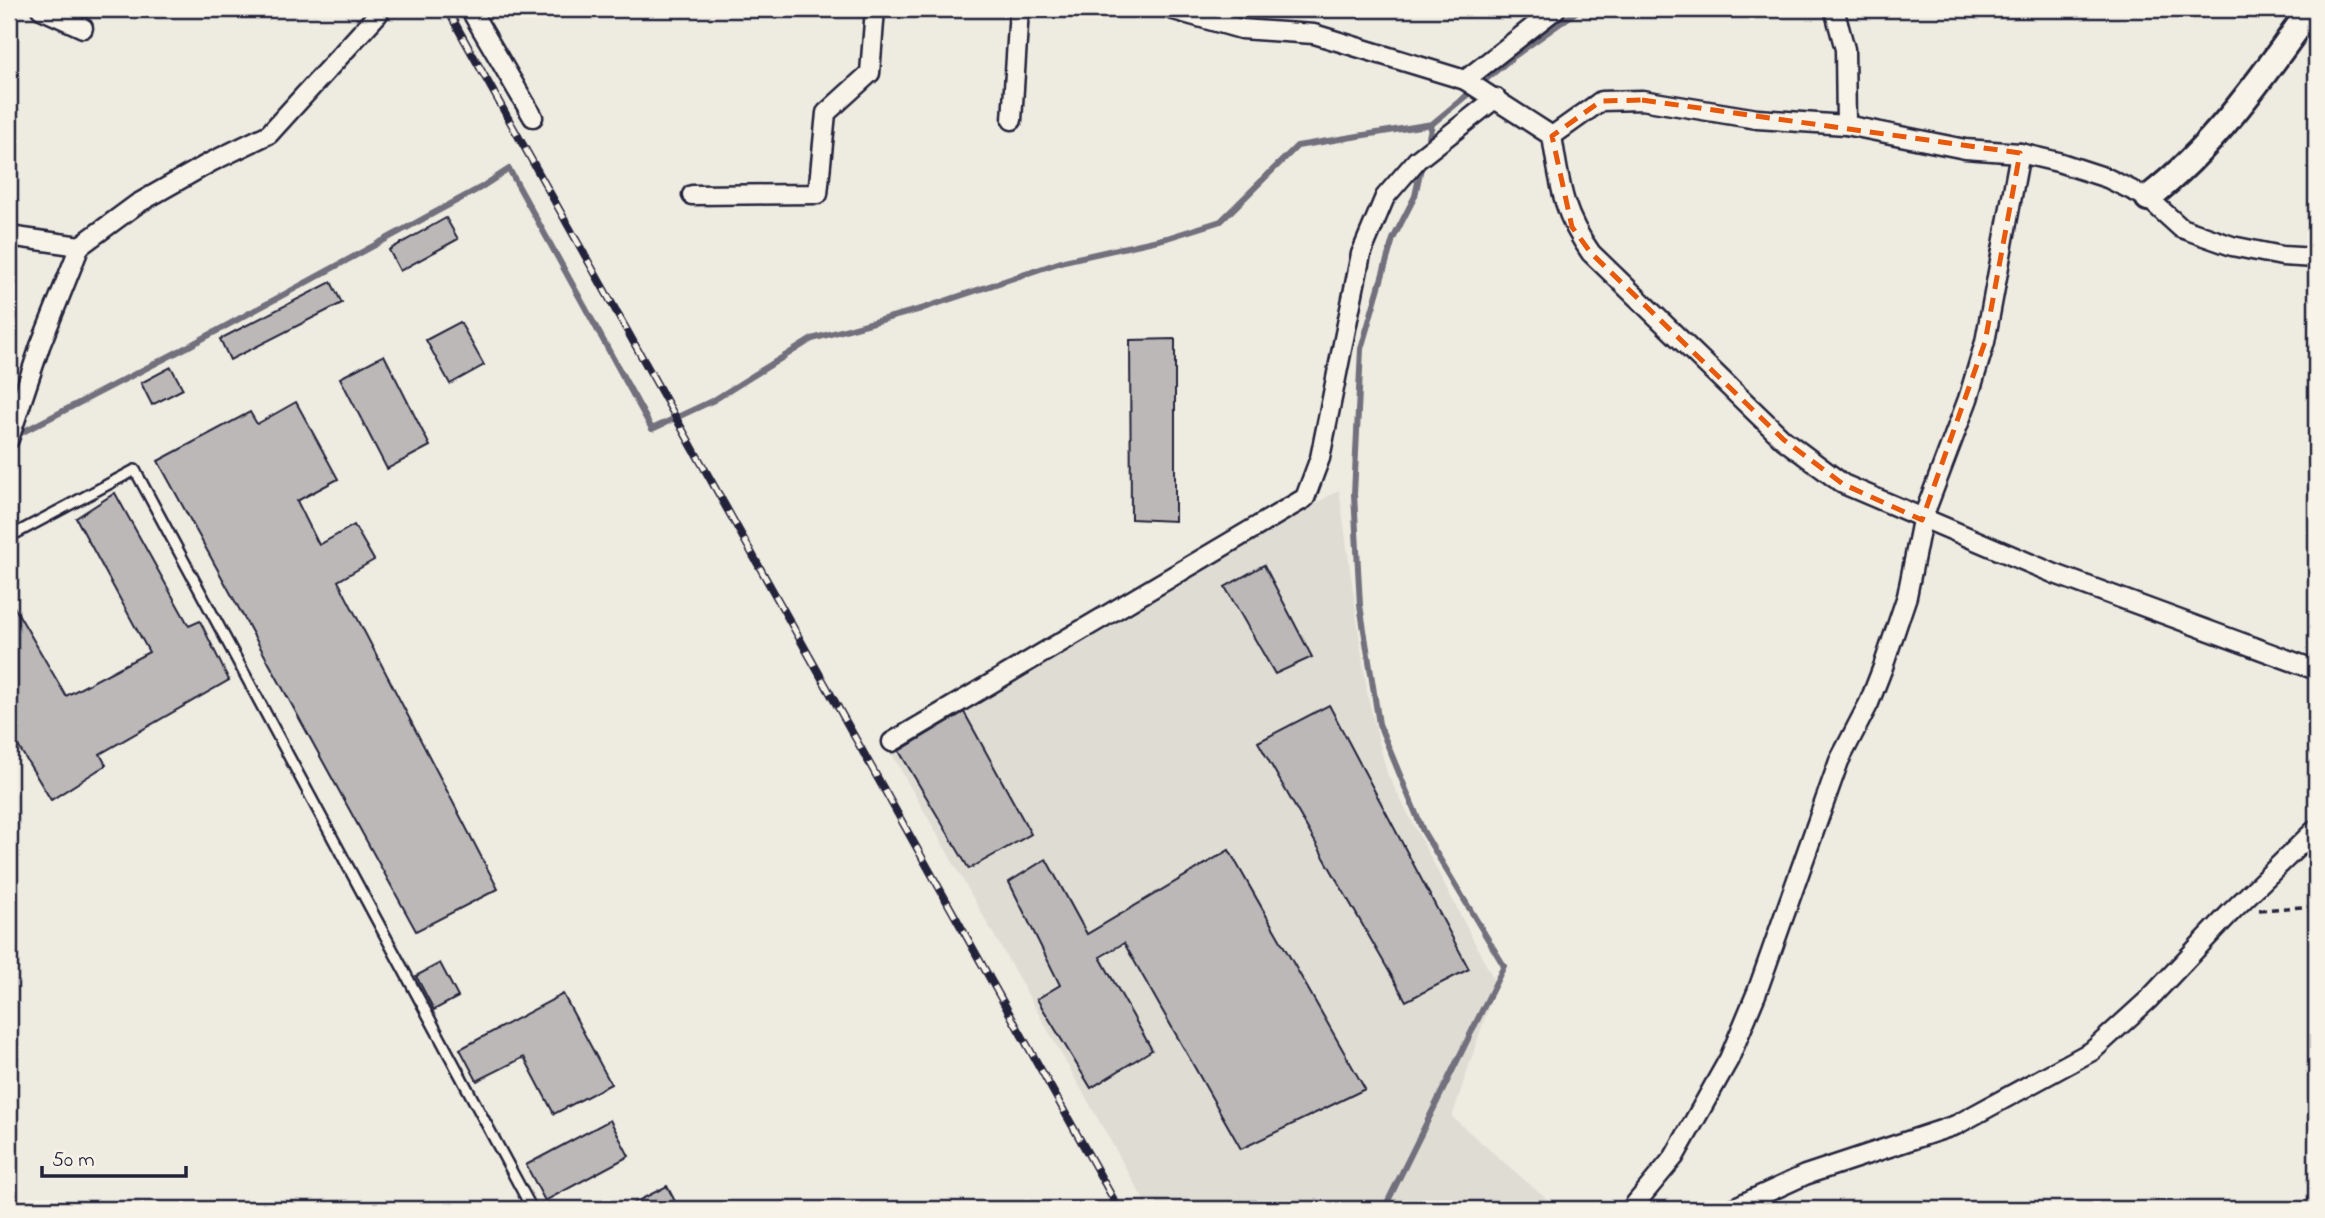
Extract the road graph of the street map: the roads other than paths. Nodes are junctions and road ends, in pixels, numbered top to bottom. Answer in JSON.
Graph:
{"nodes":[{"id":1,"x":41,"y":9,"type":"edge"},
{"id":2,"x":376,"y":9,"type":"edge"},
{"id":3,"x":470,"y":9,"type":"edge"},
{"id":4,"x":875,"y":9,"type":"edge"},
{"id":5,"x":1019,"y":9,"type":"edge"},
{"id":6,"x":1170,"y":9,"type":"edge"},
{"id":7,"x":1556,"y":9,"type":"edge"},
{"id":8,"x":1834,"y":9,"type":"edge"},
{"id":9,"x":2311,"y":9,"type":"edge"},
{"id":10,"x":83,"y":28,"type":"dead end"},
{"id":11,"x":1465,"y":80,"type":"junction"},
{"id":12,"x":1496,"y":98,"type":"junction"},
{"id":13,"x":533,"y":117,"type":"dead end"},
{"id":14,"x":1012,"y":120,"type":"dead end"},
{"id":15,"x":1846,"y":125,"type":"junction"},
{"id":16,"x":1552,"y":136,"type":"junction"},
{"id":17,"x":2020,"y":153,"type":"junction"},
{"id":18,"x":692,"y":195,"type":"dead end"},
{"id":19,"x":2148,"y":198,"type":"junction"},
{"id":20,"x":9,"y":236,"type":"edge"},
{"id":21,"x":80,"y":246,"type":"junction"},
{"id":22,"x":2316,"y":258,"type":"edge"},
{"id":23,"x":9,"y":439,"type":"edge"},
{"id":24,"x":1922,"y":520,"type":"junction"},
{"id":25,"x":9,"y":537,"type":"edge"},
{"id":26,"x":2316,"y":670,"type":"edge"},
{"id":27,"x":892,"y":742,"type":"dead end"},
{"id":28,"x":2316,"y":830,"type":"edge"},
{"id":29,"x":532,"y":1209,"type":"edge"},
{"id":30,"x":1630,"y":1209,"type":"edge"},
{"id":31,"x":1731,"y":1209,"type":"edge"}],
"edges":[{"from":1,"to":10,"type":"street"},
{"from":2,"to":21,"type":"street"},
{"from":3,"to":13,"type":"street"},
{"from":4,"to":18,"type":"street"},
{"from":5,"to":14,"type":"street"},
{"from":6,"to":11,"type":"street"},
{"from":7,"to":11,"type":"street"},
{"from":8,"to":15,"type":"street"},
{"from":9,"to":19,"type":"street"},
{"from":11,"to":12,"type":"street"},
{"from":12,"to":16,"type":"street"},
{"from":12,"to":27,"type":"street"},
{"from":15,"to":16,"type":"street"},
{"from":15,"to":17,"type":"street"},
{"from":16,"to":24,"type":"street"},
{"from":17,"to":19,"type":"street"},
{"from":17,"to":24,"type":"street"},
{"from":19,"to":22,"type":"street"},
{"from":20,"to":21,"type":"street"},
{"from":21,"to":23,"type":"street"},
{"from":24,"to":26,"type":"street"},
{"from":24,"to":30,"type":"street"},
{"from":25,"to":29,"type":"lane"},
{"from":28,"to":31,"type":"street"}]}
